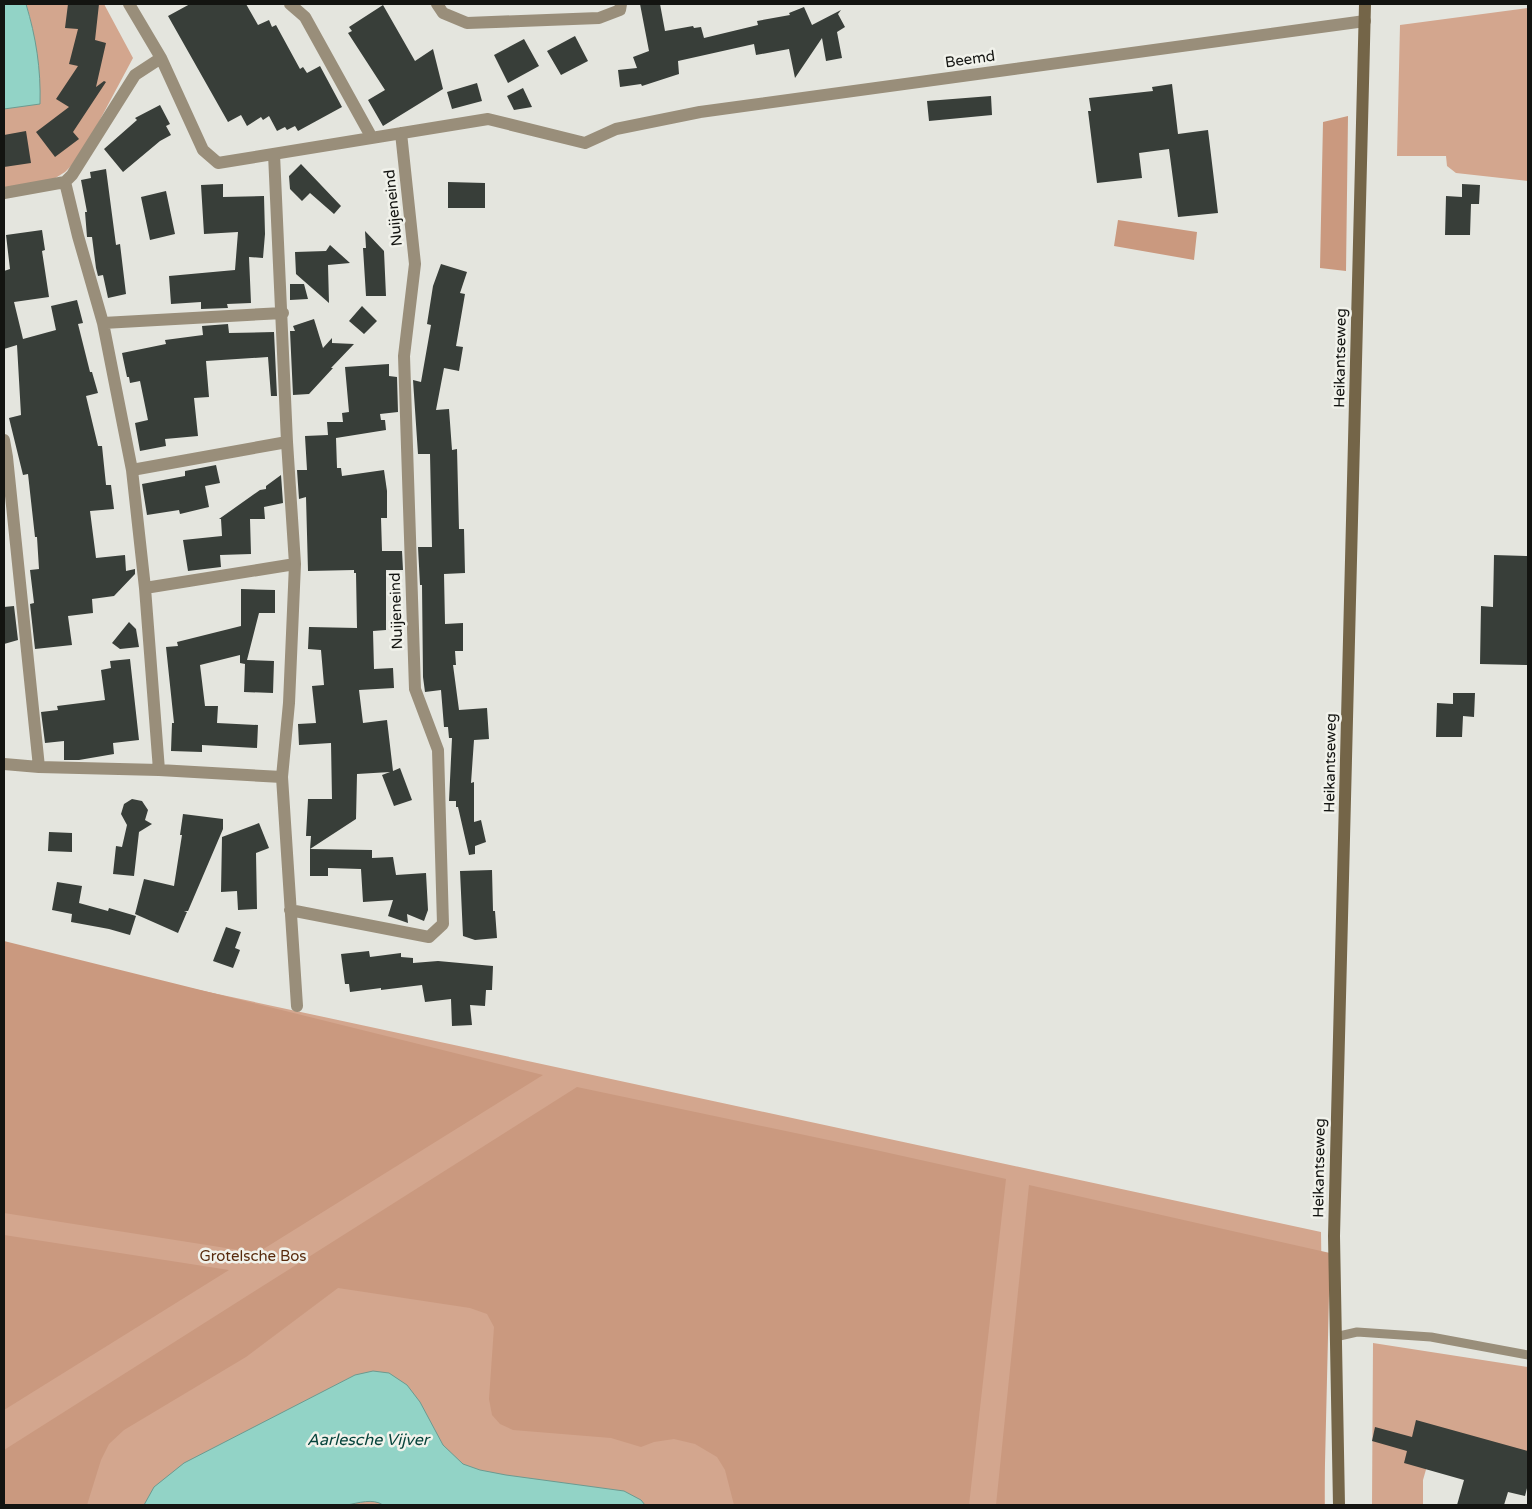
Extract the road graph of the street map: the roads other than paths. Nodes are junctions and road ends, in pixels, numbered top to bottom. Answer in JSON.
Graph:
{"nodes":[{"id":1,"x":130,"y":4,"type":"edge"},
{"id":2,"x":290,"y":4,"type":"edge"},
{"id":3,"x":436,"y":4,"type":"edge"},
{"id":4,"x":621,"y":4,"type":"edge"},
{"id":5,"x":1365,"y":4,"type":"edge"},
{"id":6,"x":1365,"y":22,"type":"junction"},
{"id":7,"x":161,"y":58,"type":"junction"},
{"id":8,"x":401,"y":133,"type":"junction"},
{"id":9,"x":372,"y":138,"type":"junction"},
{"id":10,"x":274,"y":154,"type":"junction"},
{"id":11,"x":65,"y":182,"type":"junction"},
{"id":12,"x":4,"y":193,"type":"edge"},
{"id":13,"x":283,"y":313,"type":"junction"},
{"id":14,"x":103,"y":323,"type":"junction"},
{"id":15,"x":4,"y":440,"type":"edge"},
{"id":16,"x":287,"y":442,"type":"junction"},
{"id":17,"x":132,"y":470,"type":"junction"},
{"id":18,"x":295,"y":564,"type":"junction"},
{"id":19,"x":145,"y":588,"type":"junction"},
{"id":20,"x":4,"y":764,"type":"edge"},
{"id":21,"x":39,"y":767,"type":"junction"},
{"id":22,"x":159,"y":770,"type":"junction"},
{"id":23,"x":282,"y":777,"type":"junction"},
{"id":24,"x":290,"y":910,"type":"junction"},
{"id":25,"x":297,"y":1006,"type":"dead end"},
{"id":26,"x":1335,"y":1337,"type":"junction"},
{"id":27,"x":1528,"y":1355,"type":"edge"},
{"id":28,"x":1339,"y":1505,"type":"edge"}],
"edges":[{"from":1,"to":7,"type":"street"},
{"from":2,"to":9,"type":"street"},
{"from":3,"to":4,"type":"street"},
{"from":5,"to":6,"type":"street"},
{"from":6,"to":8,"type":"street","name":"Beemd"},
{"from":6,"to":26,"type":"street","name":"Heikantseweg"},
{"from":7,"to":10,"type":"street"},
{"from":7,"to":11,"type":"street"},
{"from":8,"to":9,"type":"street"},
{"from":8,"to":24,"type":"street","name":"Nuijeneind"},
{"from":9,"to":10,"type":"street"},
{"from":10,"to":13,"type":"street"},
{"from":11,"to":12,"type":"street"},
{"from":11,"to":14,"type":"street"},
{"from":13,"to":14,"type":"street"},
{"from":13,"to":16,"type":"street"},
{"from":14,"to":17,"type":"street"},
{"from":15,"to":21,"type":"street"},
{"from":16,"to":17,"type":"street"},
{"from":16,"to":18,"type":"street"},
{"from":17,"to":19,"type":"street"},
{"from":18,"to":19,"type":"street"},
{"from":18,"to":23,"type":"street"},
{"from":19,"to":22,"type":"street"},
{"from":20,"to":21,"type":"street"},
{"from":21,"to":22,"type":"street"},
{"from":22,"to":23,"type":"street"},
{"from":23,"to":24,"type":"street"},
{"from":24,"to":25,"type":"street"},
{"from":26,"to":27,"type":"lane"},
{"from":26,"to":28,"type":"street","name":"Heikantseweg"}]}
